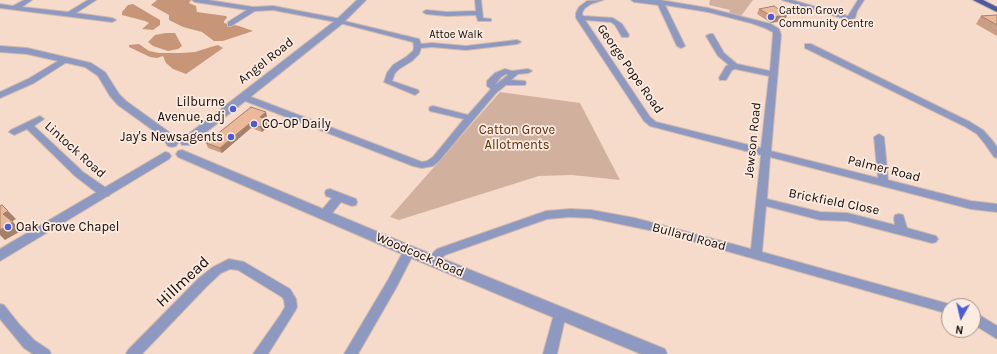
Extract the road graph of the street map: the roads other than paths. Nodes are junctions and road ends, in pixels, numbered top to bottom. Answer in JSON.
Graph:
{"nodes":[{"id":1,"x":29,"y":0,"type":"edge"},
{"id":2,"x":93,"y":0,"type":"edge"},
{"id":3,"x":280,"y":0,"type":"edge"},
{"id":4,"x":362,"y":0,"type":"edge"},
{"id":5,"x":478,"y":0,"type":"edge"},
{"id":6,"x":600,"y":0,"type":"edge"},
{"id":7,"x":634,"y":0,"type":"edge"},
{"id":8,"x":785,"y":0,"type":"edge"},
{"id":9,"x":977,"y":0,"type":"edge"},
{"id":10,"x":858,"y":1,"type":"edge"},
{"id":11,"x":199,"y":2,"type":"edge"},
{"id":12,"x":660,"y":2,"type":"junction"},
{"id":13,"x":0,"y":6,"type":"edge"},
{"id":14,"x":14,"y":8,"type":"junction"},
{"id":15,"x":274,"y":8,"type":"junction"},
{"id":16,"x":253,"y":9,"type":"junction"},
{"id":17,"x":997,"y":10,"type":"edge"},
{"id":18,"x":426,"y":12,"type":"dead end"},
{"id":19,"x":69,"y":15,"type":"junction"},
{"id":20,"x":480,"y":17,"type":"junction"},
{"id":21,"x":580,"y":18,"type":"junction"},
{"id":22,"x":112,"y":20,"type":"dead end"},
{"id":23,"x":472,"y":20,"type":"dead end"},
{"id":24,"x":489,"y":20,"type":"dead end"},
{"id":25,"x":340,"y":21,"type":"junction"},
{"id":26,"x":231,"y":24,"type":"dead end"},
{"id":27,"x":625,"y":35,"type":"dead end"},
{"id":28,"x":720,"y":36,"type":"dead end"},
{"id":29,"x":517,"y":42,"type":"dead end"},
{"id":30,"x":418,"y":46,"type":"junction"},
{"id":31,"x":682,"y":46,"type":"dead end"},
{"id":32,"x":808,"y":46,"type":"dead end"},
{"id":33,"x":0,"y":49,"type":"edge"},
{"id":34,"x":66,"y":60,"type":"junction"},
{"id":35,"x":734,"y":66,"type":"junction"},
{"id":36,"x":528,"y":71,"type":"dead end"},
{"id":37,"x":773,"y":74,"type":"junction"},
{"id":38,"x":723,"y":78,"type":"dead end"},
{"id":39,"x":522,"y":84,"type":"dead end"},
{"id":40,"x":499,"y":85,"type":"junction"},
{"id":41,"x":415,"y":92,"type":"dead end"},
{"id":42,"x":0,"y":96,"type":"edge"},
{"id":43,"x":243,"y":97,"type":"junction"},
{"id":44,"x":433,"y":109,"type":"dead end"},
{"id":45,"x":470,"y":118,"type":"junction"},
{"id":46,"x":40,"y":119,"type":"dead end"},
{"id":47,"x":28,"y":125,"type":"junction"},
{"id":48,"x":14,"y":132,"type":"dead end"},
{"id":49,"x":879,"y":137,"type":"dead end"},
{"id":50,"x":186,"y":142,"type":"junction"},
{"id":51,"x":172,"y":143,"type":"junction"},
{"id":52,"x":765,"y":153,"type":"junction"},
{"id":53,"x":182,"y":154,"type":"junction"},
{"id":54,"x":997,"y":155,"type":"edge"},
{"id":55,"x":165,"y":156,"type":"junction"},
{"id":56,"x":883,"y":182,"type":"junction"},
{"id":57,"x":104,"y":193,"type":"junction"},
{"id":58,"x":760,"y":201,"type":"junction"},
{"id":59,"x":352,"y":202,"type":"dead end"},
{"id":60,"x":997,"y":208,"type":"edge"},
{"id":61,"x":325,"y":214,"type":"junction"},
{"id":62,"x":899,"y":218,"type":"dead end"},
{"id":63,"x":902,"y":231,"type":"junction"},
{"id":64,"x":932,"y":239,"type":"dead end"},
{"id":65,"x":409,"y":251,"type":"junction"},
{"id":66,"x":756,"y":255,"type":"junction"},
{"id":67,"x":0,"y":256,"type":"edge"},
{"id":68,"x":432,"y":260,"type":"junction"},
{"id":69,"x":941,"y":307,"type":"edge"},
{"id":70,"x":0,"y":309,"type":"edge"},
{"id":71,"x":560,"y":314,"type":"junction"},
{"id":72,"x":981,"y":322,"type":"edge"},
{"id":73,"x":996,"y":331,"type":"edge"},
{"id":74,"x":44,"y":354,"type":"edge"},
{"id":75,"x":133,"y":354,"type":"edge"},
{"id":76,"x":260,"y":354,"type":"edge"},
{"id":77,"x":351,"y":354,"type":"edge"},
{"id":78,"x":550,"y":354,"type":"edge"},
{"id":79,"x":659,"y":354,"type":"edge"}],
"edges":[{"from":1,"to":14,"type":"street"},
{"from":2,"to":19,"type":"street"},
{"from":3,"to":15,"type":"street"},
{"from":4,"to":25,"type":"street","name":"Angel Road"},
{"from":5,"to":20,"type":"street"},
{"from":6,"to":21,"type":"street","name":"George Pope Road"},
{"from":7,"to":12,"type":"street"},
{"from":8,"to":10,"type":"street"},
{"from":9,"to":17,"type":"main road"},
{"from":11,"to":16,"type":"street"},
{"from":12,"to":31,"type":"street"},
{"from":12,"to":37,"type":"street","name":"Jewson Road"},
{"from":13,"to":14,"type":"street"},
{"from":14,"to":19,"type":"street"},
{"from":15,"to":16,"type":"street"},
{"from":15,"to":25,"type":"street"},
{"from":16,"to":26,"type":"street"},
{"from":18,"to":20,"type":"street"},
{"from":19,"to":22,"type":"street"},
{"from":20,"to":23,"type":"street"},
{"from":20,"to":24,"type":"street"},
{"from":21,"to":27,"type":"street"},
{"from":21,"to":52,"type":"street","name":"George Pope Road"},
{"from":25,"to":30,"type":"street"},
{"from":25,"to":43,"type":"street","name":"Angel Road"},
{"from":28,"to":35,"type":"street"},
{"from":29,"to":30,"type":"street","name":"Attoe Walk"},
{"from":30,"to":41,"type":"street"},
{"from":32,"to":54,"type":"street"},
{"from":33,"to":34,"type":"street"},
{"from":34,"to":42,"type":"street"},
{"from":34,"to":51,"type":"street"},
{"from":35,"to":37,"type":"street"},
{"from":35,"to":38,"type":"street"},
{"from":36,"to":40,"type":"street"},
{"from":37,"to":52,"type":"street","name":"Jewson Road"},
{"from":39,"to":40,"type":"street"},
{"from":40,"to":45,"type":"street"},
{"from":43,"to":45,"type":"street"},
{"from":43,"to":50,"type":"street","name":"Angel Road"},
{"from":44,"to":45,"type":"street"},
{"from":46,"to":47,"type":"street","name":"Lintock Road"},
{"from":47,"to":48,"type":"street","name":"Lintock Road"},
{"from":47,"to":57,"type":"street","name":"Lintock Road"},
{"from":49,"to":56,"type":"street"},
{"from":50,"to":51,"type":"street"},
{"from":50,"to":53,"type":"street"},
{"from":51,"to":55,"type":"street"},
{"from":52,"to":56,"type":"street","name":"Palmer Road"},
{"from":52,"to":58,"type":"street","name":"Jewson Road"},
{"from":53,"to":55,"type":"street","name":"Woodcock Road"},
{"from":53,"to":61,"type":"street","name":"Woodcock Road"},
{"from":55,"to":57,"type":"street"},
{"from":56,"to":60,"type":"street","name":"Palmer Road"},
{"from":57,"to":67,"type":"street"},
{"from":58,"to":63,"type":"street","name":"Brickfield Close"},
{"from":58,"to":66,"type":"street","name":"Jewson Road"},
{"from":59,"to":61,"type":"street"},
{"from":61,"to":65,"type":"street","name":"Woodcock Road"},
{"from":62,"to":63,"type":"street"},
{"from":63,"to":64,"type":"street","name":"Brickfield Close"},
{"from":65,"to":68,"type":"street","name":"Woodcock Road"},
{"from":65,"to":77,"type":"street"},
{"from":66,"to":68,"type":"street","name":"Bullard Road"},
{"from":66,"to":69,"type":"street","name":"Bullard Road"},
{"from":68,"to":71,"type":"street","name":"Woodcock Road"},
{"from":70,"to":74,"type":"street"},
{"from":71,"to":78,"type":"street"},
{"from":71,"to":79,"type":"street","name":"Woodcock Road"},
{"from":72,"to":73,"type":"street"},
{"from":75,"to":76,"type":"street","name":"Hillmead"}]}
